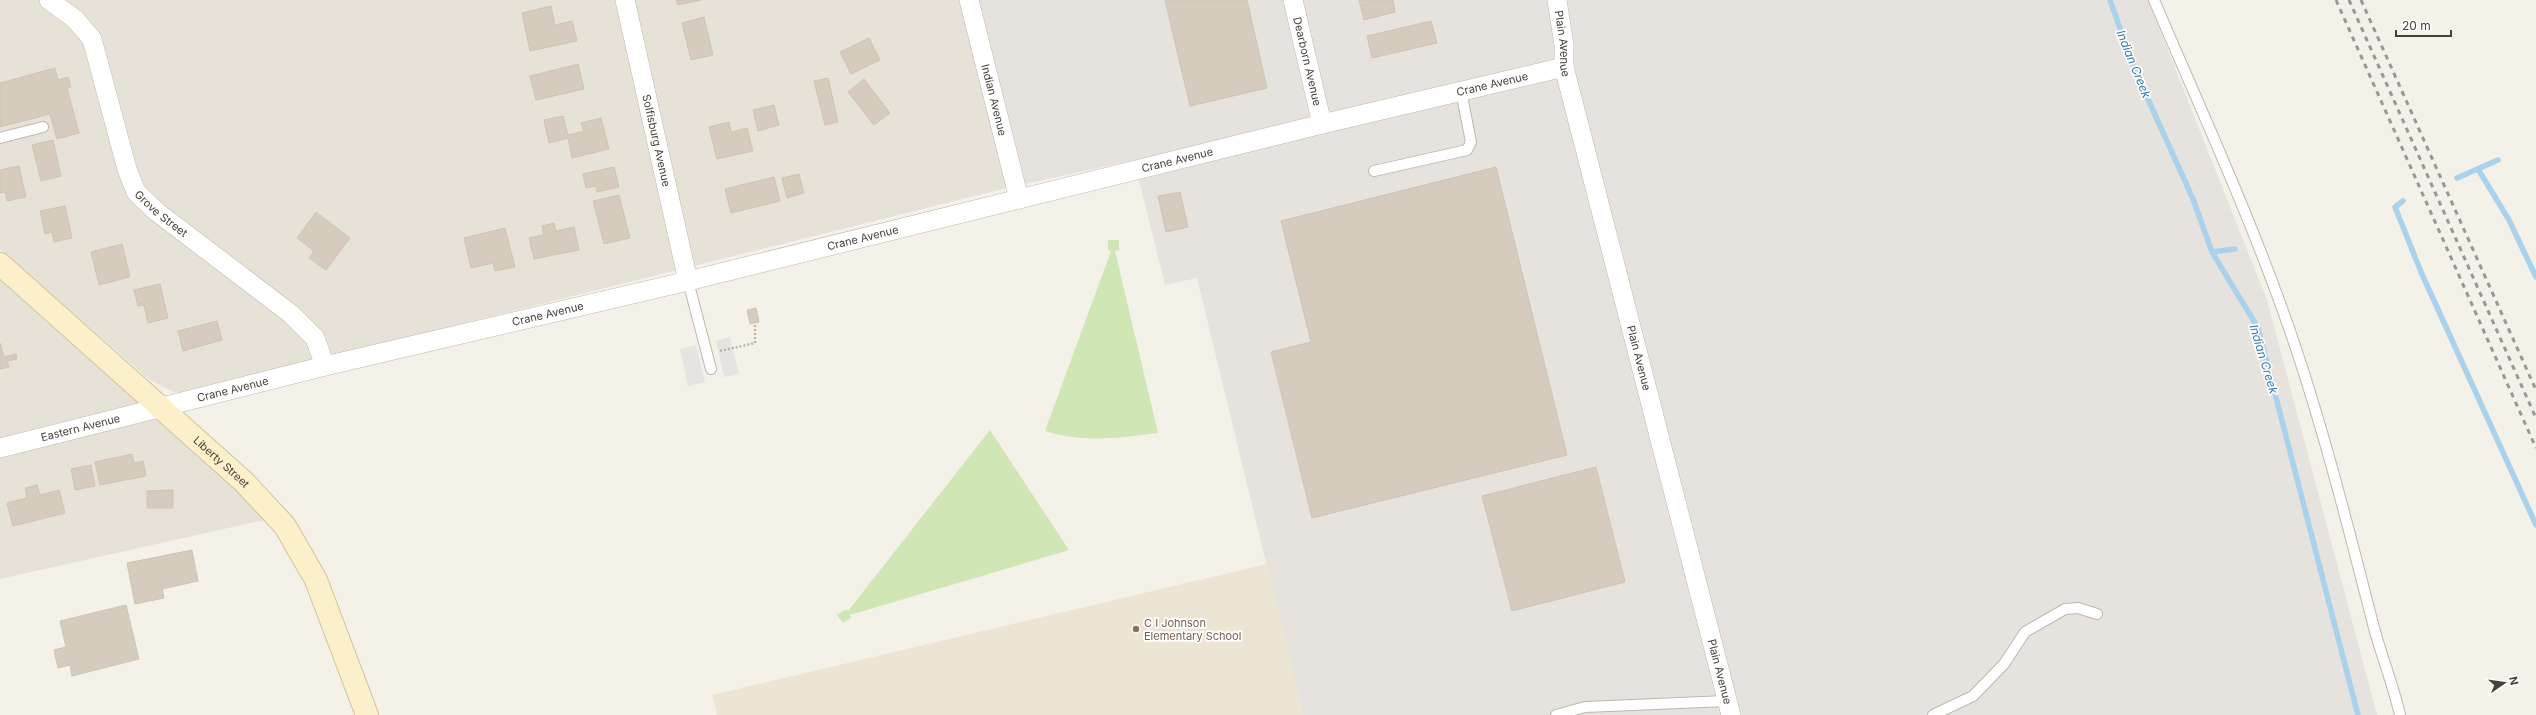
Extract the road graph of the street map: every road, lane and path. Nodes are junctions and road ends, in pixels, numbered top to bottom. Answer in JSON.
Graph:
{"nodes":[{"id":1,"x":49,"y":0,"type":"edge"},
{"id":2,"x":624,"y":0,"type":"edge"},
{"id":3,"x":969,"y":0,"type":"edge"},
{"id":4,"x":1293,"y":0,"type":"edge"},
{"id":5,"x":1557,"y":0,"type":"edge"},
{"id":6,"x":2154,"y":0,"type":"edge"},
{"id":7,"x":1564,"y":67,"type":"junction"},
{"id":8,"x":1461,"y":91,"type":"junction"},
{"id":9,"x":1322,"y":124,"type":"junction"},
{"id":10,"x":43,"y":127,"type":"dead end"},
{"id":11,"x":0,"y":138,"type":"edge"},
{"id":12,"x":1374,"y":171,"type":"dead end"},
{"id":13,"x":1019,"y":199,"type":"junction"},
{"id":14,"x":0,"y":264,"type":"edge"},
{"id":15,"x":688,"y":281,"type":"junction"},
{"id":16,"x":755,"y":324,"type":"dead end"},
{"id":17,"x":718,"y":352,"type":"dead end"},
{"id":18,"x":325,"y":366,"type":"junction"},
{"id":19,"x":711,"y":369,"type":"dead end"},
{"id":20,"x":162,"y":409,"type":"junction"},
{"id":21,"x":0,"y":448,"type":"edge"},
{"id":22,"x":2096,"y":614,"type":"dead end"},
{"id":23,"x":1729,"y":708,"type":"edge"},
{"id":24,"x":367,"y":715,"type":"edge"},
{"id":25,"x":1556,"y":715,"type":"edge"},
{"id":26,"x":1933,"y":715,"type":"edge"},
{"id":27,"x":2400,"y":715,"type":"edge"}],
"edges":[{"from":1,"to":18,"type":"street","name":"Grove Street"},
{"from":2,"to":15,"type":"street","name":"Solfisburg Avenue"},
{"from":3,"to":13,"type":"street","name":"Indian Avenue"},
{"from":4,"to":9,"type":"street","name":"Dearborn Avenue"},
{"from":5,"to":7,"type":"street","name":"Plain Avenue"},
{"from":6,"to":27,"type":"lane"},
{"from":7,"to":8,"type":"street","name":"Crane Avenue"},
{"from":7,"to":23,"type":"street","name":"Plain Avenue"},
{"from":8,"to":9,"type":"street","name":"Crane Avenue"},
{"from":8,"to":12,"type":"lane"},
{"from":9,"to":13,"type":"street","name":"Crane Avenue"},
{"from":10,"to":11,"type":"lane"},
{"from":13,"to":15,"type":"street","name":"Crane Avenue"},
{"from":14,"to":20,"type":"street","name":"Liberty Street"},
{"from":15,"to":18,"type":"street","name":"Crane Avenue"},
{"from":15,"to":19,"type":"lane"},
{"from":16,"to":17,"type":"path"},
{"from":18,"to":20,"type":"street","name":"Crane Avenue"},
{"from":20,"to":21,"type":"street","name":"Eastern Avenue"},
{"from":20,"to":24,"type":"street","name":"Liberty Street"},
{"from":22,"to":26,"type":"lane"},
{"from":23,"to":25,"type":"lane"}]}
